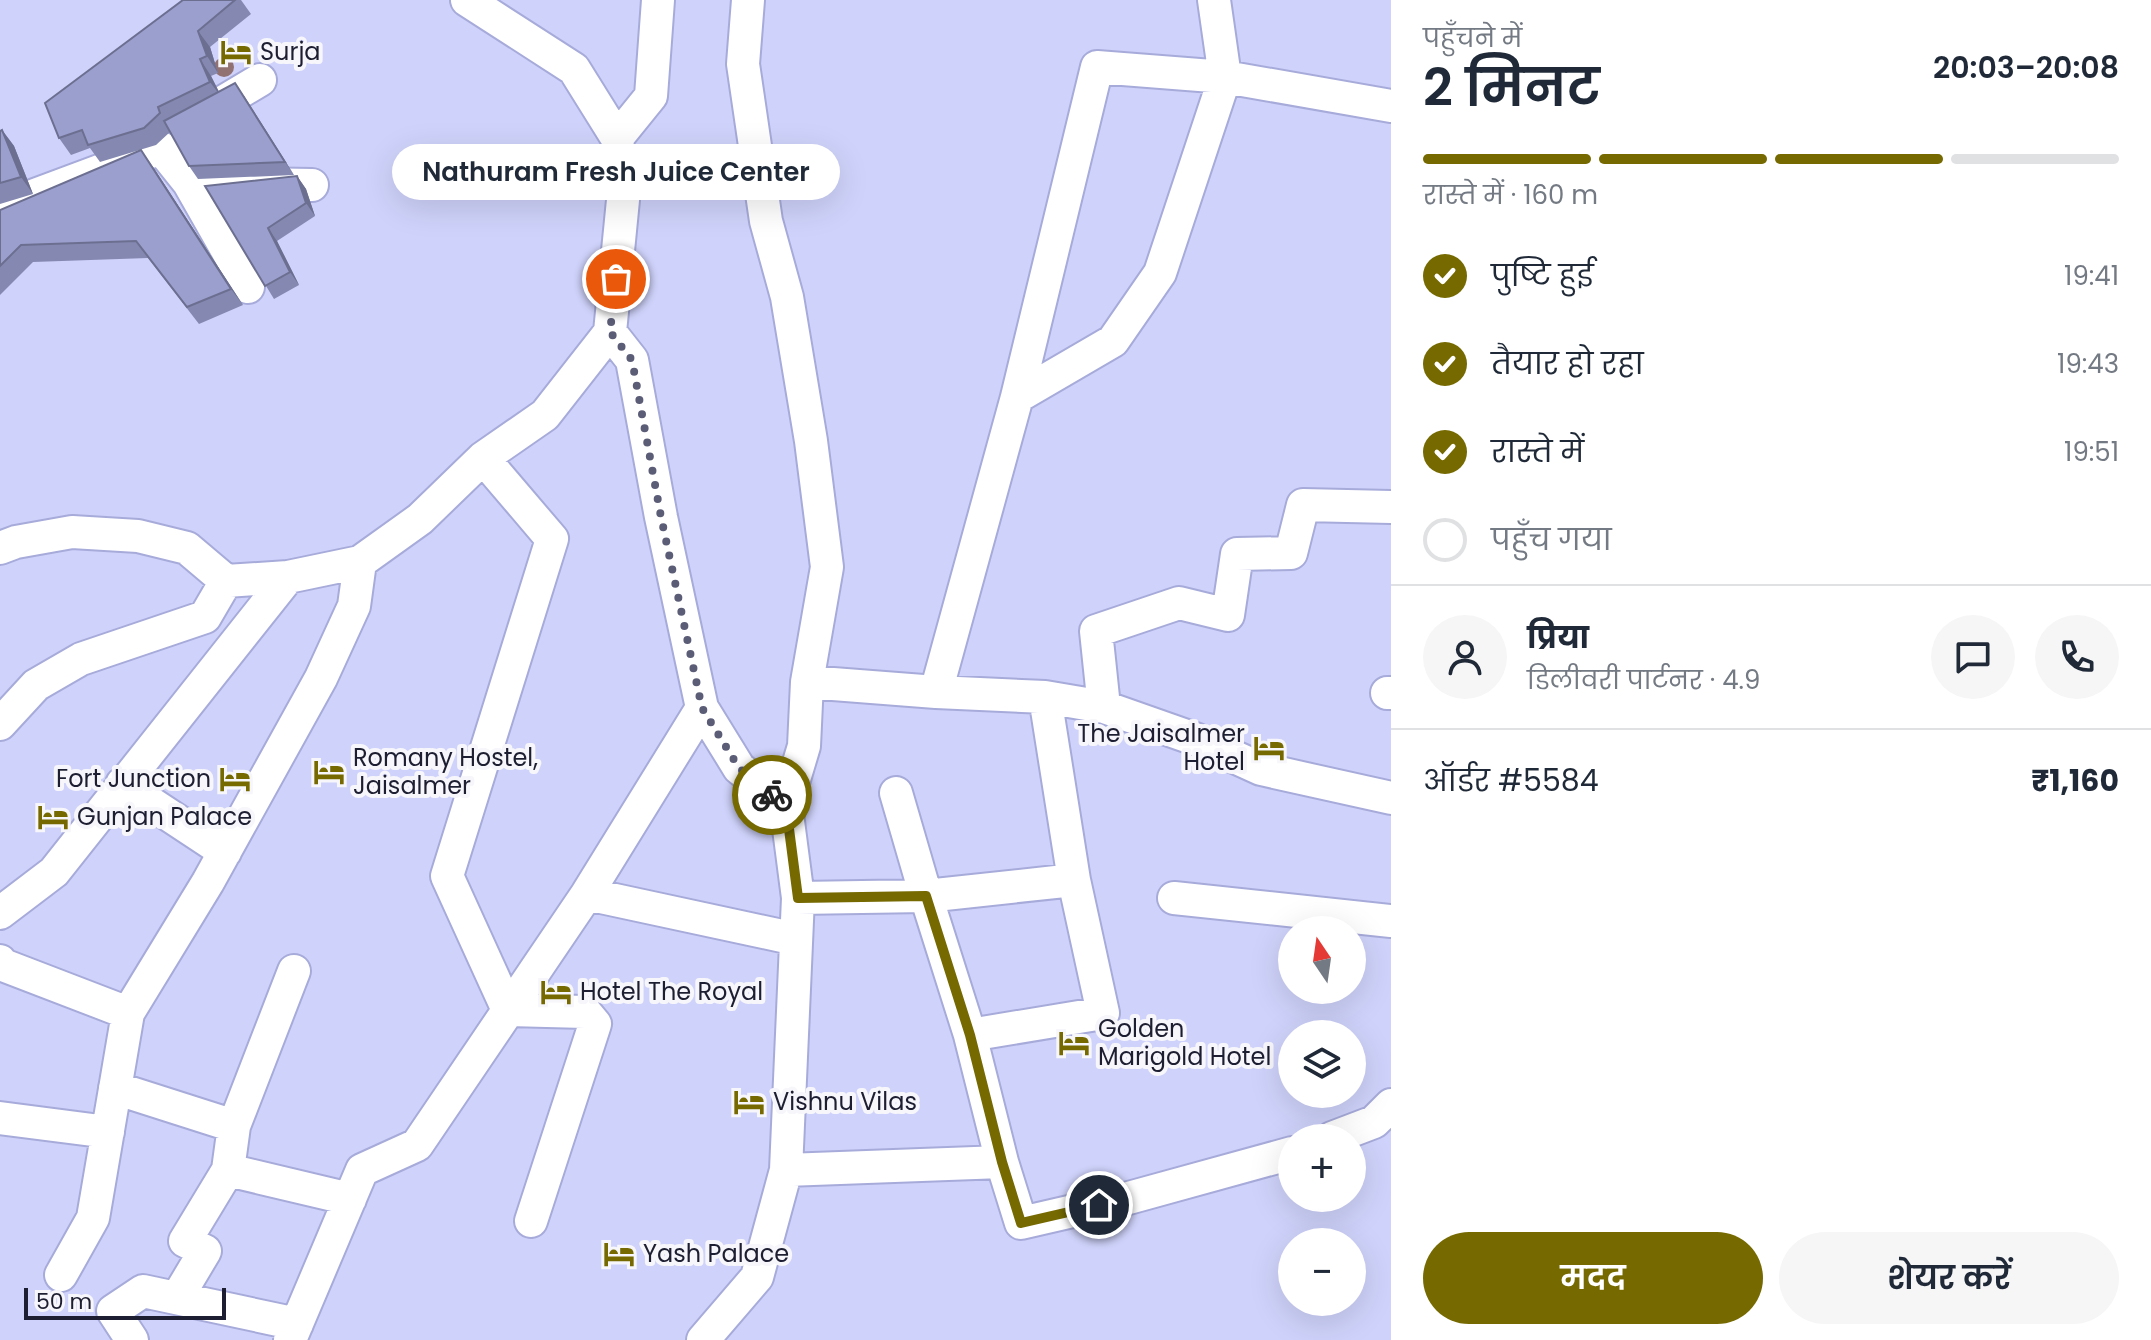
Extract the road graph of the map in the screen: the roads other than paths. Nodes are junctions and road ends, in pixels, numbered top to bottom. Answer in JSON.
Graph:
{"nodes":[{"id":1,"x":467,"y":0,"type":"edge"},
{"id":2,"x":658,"y":0,"type":"edge"},
{"id":3,"x":748,"y":0,"type":"edge"},
{"id":4,"x":1214,"y":0,"type":"edge"},
{"id":5,"x":1225,"y":77,"type":"junction"},
{"id":6,"x":260,"y":80,"type":"dead end"},
{"id":7,"x":1391,"y":106,"type":"edge"},
{"id":8,"x":617,"y":138,"type":"junction"},
{"id":9,"x":161,"y":148,"type":"junction"},
{"id":10,"x":189,"y":183,"type":"junction"},
{"id":11,"x":312,"y":185,"type":"dead end"},
{"id":12,"x":0,"y":208,"type":"edge"},
{"id":13,"x":248,"y":287,"type":"dead end"},
{"id":14,"x":610,"y":332,"type":"junction"},
{"id":15,"x":1017,"y":397,"type":"junction"},
{"id":16,"x":483,"y":458,"type":"junction"},
{"id":17,"x":1391,"y":507,"type":"edge"},
{"id":18,"x":0,"y":548,"type":"edge"},
{"id":19,"x":360,"y":562,"type":"junction"},
{"id":20,"x":288,"y":577,"type":"junction"},
{"id":21,"x":226,"y":581,"type":"junction"},
{"id":22,"x":807,"y":682,"type":"junction"},
{"id":23,"x":936,"y":692,"type":"junction"},
{"id":24,"x":1045,"y":697,"type":"junction"},
{"id":25,"x":1104,"y":707,"type":"junction"},
{"id":26,"x":702,"y":708,"type":"junction"},
{"id":27,"x":0,"y":724,"type":"edge"},
{"id":28,"x":122,"y":784,"type":"junction"},
{"id":29,"x":896,"y":793,"type":"dead end"},
{"id":30,"x":1391,"y":798,"type":"edge"},
{"id":31,"x":786,"y":806,"type":"junction"},
{"id":32,"x":225,"y":852,"type":"junction"},
{"id":33,"x":1074,"y":880,"type":"junction"},
{"id":34,"x":587,"y":894,"type":"junction"},
{"id":35,"x":926,"y":896,"type":"junction"},
{"id":36,"x":798,"y":898,"type":"junction"},
{"id":37,"x":1174,"y":898,"type":"dead end"},
{"id":38,"x":0,"y":912,"type":"edge"},
{"id":39,"x":1391,"y":921,"type":"edge"},
{"id":40,"x":796,"y":939,"type":"junction"},
{"id":41,"x":0,"y":961,"type":"edge"},
{"id":42,"x":294,"y":971,"type":"dead end"},
{"id":43,"x":508,"y":1010,"type":"junction"},
{"id":44,"x":128,"y":1013,"type":"junction"},
{"id":45,"x":970,"y":1035,"type":"junction"},
{"id":46,"x":115,"y":1088,"type":"junction"},
{"id":47,"x":1391,"y":1105,"type":"edge"},
{"id":48,"x":0,"y":1118,"type":"edge"},
{"id":49,"x":1366,"y":1125,"type":"edge"},
{"id":50,"x":234,"y":1126,"type":"junction"},
{"id":51,"x":108,"y":1132,"type":"junction"},
{"id":52,"x":1278,"y":1157,"type":"edge"},
{"id":53,"x":1002,"y":1162,"type":"junction"},
{"id":54,"x":228,"y":1170,"type":"junction"},
{"id":55,"x":786,"y":1170,"type":"junction"},
{"id":56,"x":350,"y":1199,"type":"junction"},
{"id":57,"x":531,"y":1221,"type":"dead end"},
{"id":58,"x":61,"y":1275,"type":"dead end"},
{"id":59,"x":177,"y":1298,"type":"junction"},
{"id":60,"x":293,"y":1332,"type":"edge"},
{"id":61,"x":132,"y":1340,"type":"edge"},
{"id":62,"x":703,"y":1340,"type":"edge"}],
"edges":[{"from":1,"to":8,"type":"street"},
{"from":2,"to":8,"type":"street"},
{"from":3,"to":22,"type":"street"},
{"from":4,"to":5,"type":"street"},
{"from":5,"to":7,"type":"street"},
{"from":5,"to":15,"type":"street"},
{"from":5,"to":15,"type":"street"},
{"from":6,"to":9,"type":"street"},
{"from":8,"to":14,"type":"street"},
{"from":9,"to":10,"type":"street"},
{"from":9,"to":12,"type":"street"},
{"from":10,"to":11,"type":"street"},
{"from":10,"to":13,"type":"street"},
{"from":14,"to":16,"type":"street"},
{"from":14,"to":26,"type":"street"},
{"from":15,"to":23,"type":"street"},
{"from":16,"to":19,"type":"street"},
{"from":16,"to":43,"type":"street"},
{"from":17,"to":25,"type":"street"},
{"from":18,"to":21,"type":"street"},
{"from":19,"to":20,"type":"street"},
{"from":19,"to":32,"type":"street"},
{"from":20,"to":21,"type":"street"},
{"from":20,"to":28,"type":"street"},
{"from":21,"to":27,"type":"street"},
{"from":22,"to":23,"type":"street"},
{"from":22,"to":31,"type":"street"},
{"from":23,"to":24,"type":"street"},
{"from":24,"to":25,"type":"street"},
{"from":24,"to":33,"type":"street"},
{"from":25,"to":30,"type":"street"},
{"from":26,"to":31,"type":"street"},
{"from":26,"to":34,"type":"street"},
{"from":28,"to":32,"type":"street"},
{"from":28,"to":38,"type":"street"},
{"from":29,"to":35,"type":"street"},
{"from":31,"to":36,"type":"street"},
{"from":32,"to":44,"type":"street"},
{"from":33,"to":35,"type":"street"},
{"from":33,"to":45,"type":"street"},
{"from":34,"to":40,"type":"street"},
{"from":34,"to":43,"type":"street"},
{"from":35,"to":36,"type":"street"},
{"from":35,"to":45,"type":"street"},
{"from":36,"to":40,"type":"street"},
{"from":37,"to":39,"type":"street"},
{"from":40,"to":55,"type":"street"},
{"from":41,"to":44,"type":"street"},
{"from":42,"to":50,"type":"street"},
{"from":43,"to":56,"type":"street"},
{"from":43,"to":57,"type":"street"},
{"from":44,"to":46,"type":"street"},
{"from":45,"to":53,"type":"street"},
{"from":46,"to":50,"type":"street"},
{"from":46,"to":51,"type":"street"},
{"from":47,"to":49,"type":"street"},
{"from":48,"to":51,"type":"street"},
{"from":50,"to":54,"type":"street"},
{"from":51,"to":58,"type":"street"},
{"from":52,"to":53,"type":"street"},
{"from":53,"to":55,"type":"street"},
{"from":54,"to":56,"type":"street"},
{"from":54,"to":59,"type":"street"},
{"from":55,"to":62,"type":"street"},
{"from":56,"to":60,"type":"street"},
{"from":59,"to":60,"type":"street"},
{"from":59,"to":61,"type":"street"}]}
